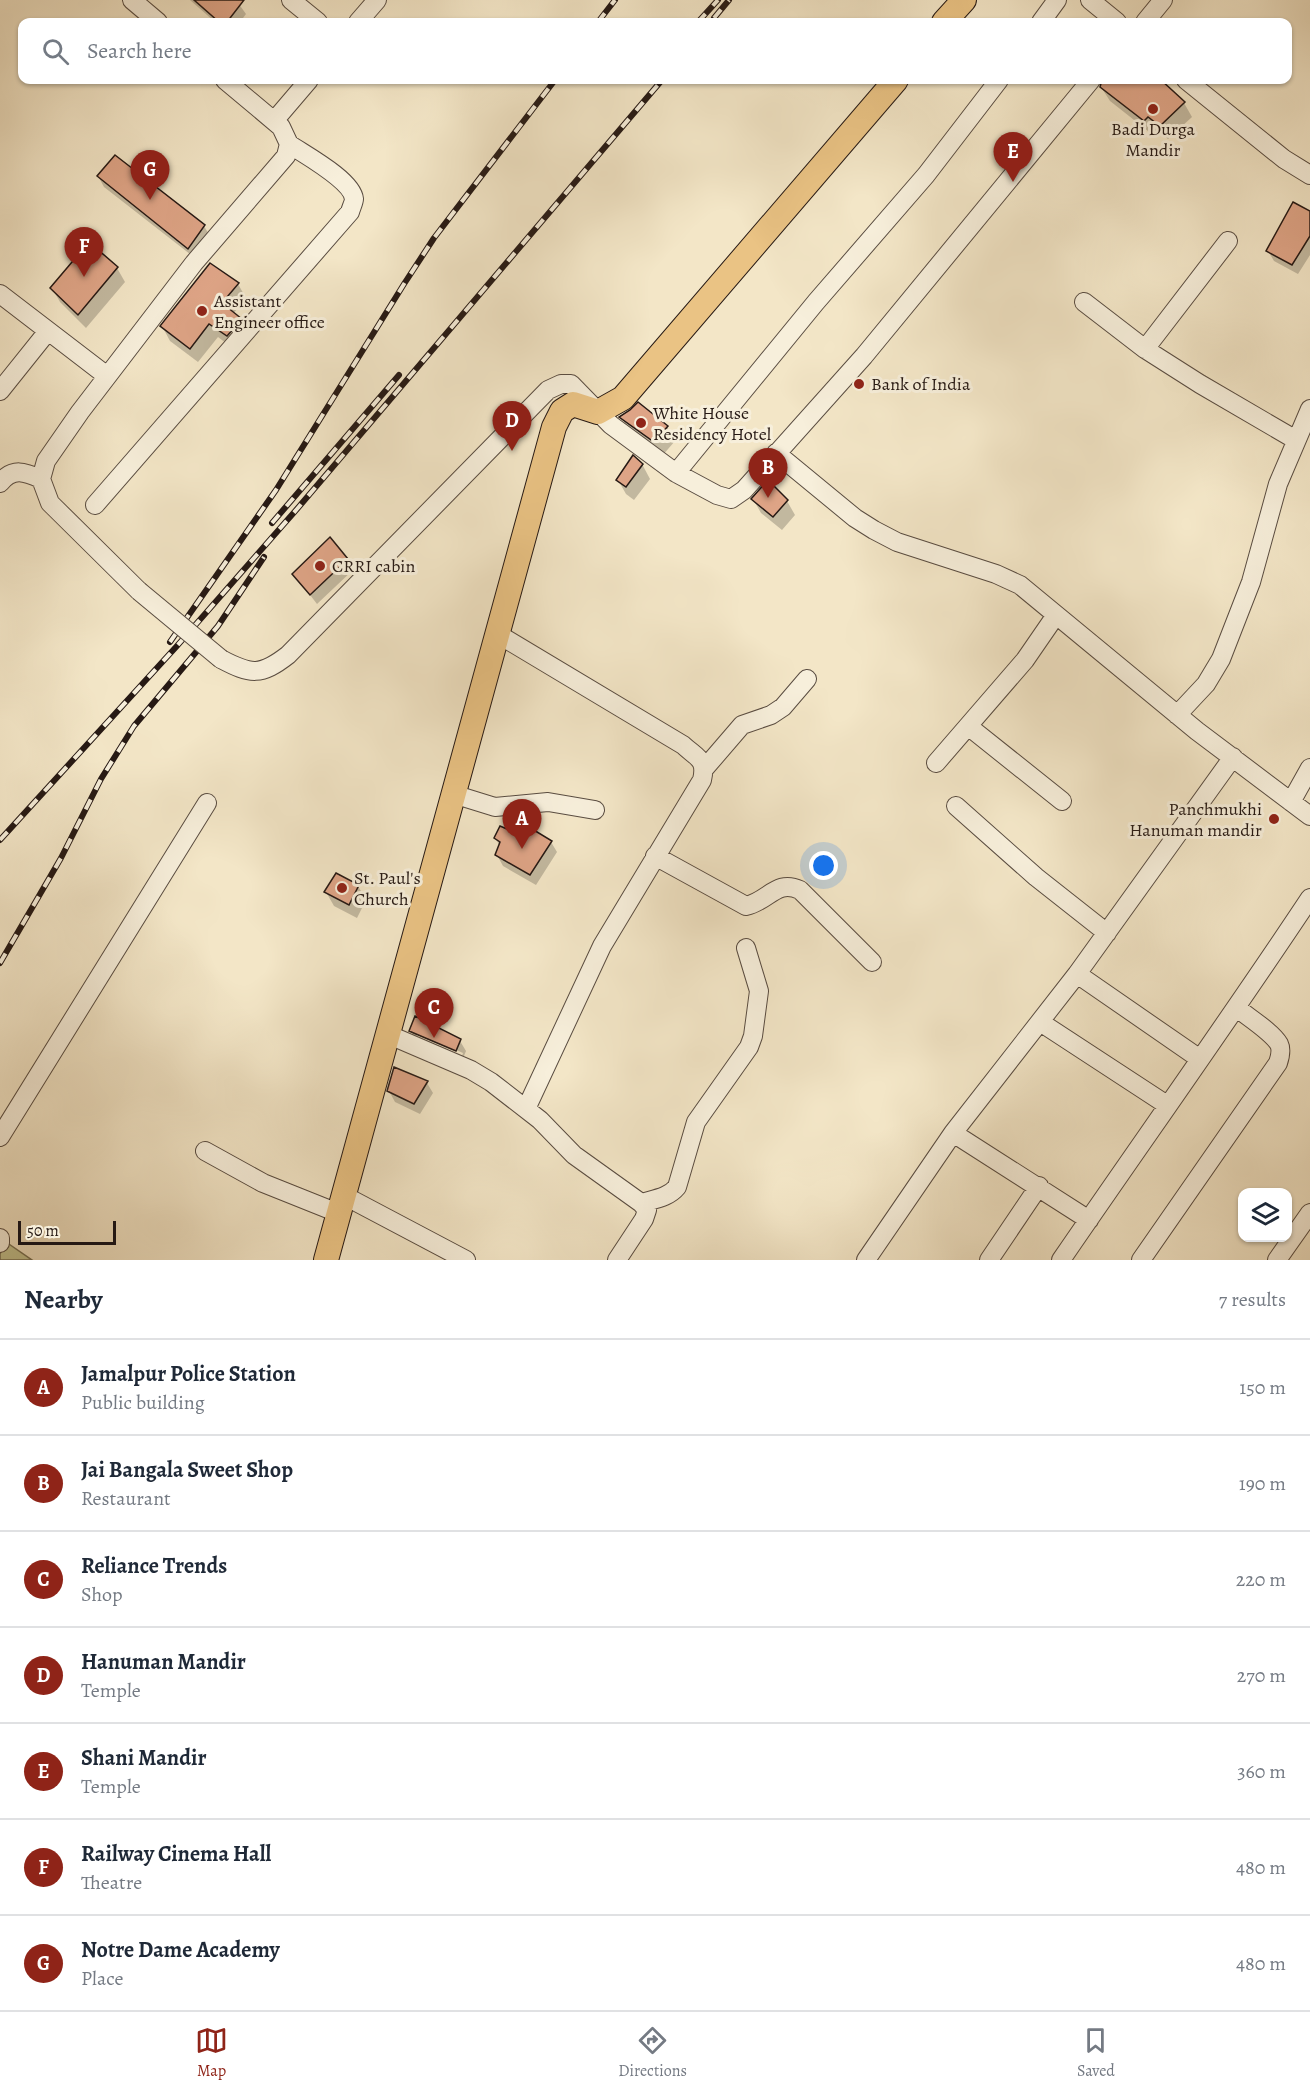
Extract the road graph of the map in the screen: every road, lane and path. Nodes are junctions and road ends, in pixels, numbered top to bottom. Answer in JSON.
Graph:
{"nodes":[{"id":1,"x":132,"y":0,"type":"edge"},
{"id":2,"x":291,"y":0,"type":"edge"},
{"id":3,"x":377,"y":0,"type":"edge"},
{"id":4,"x":964,"y":0,"type":"edge"},
{"id":5,"x":1057,"y":0,"type":"edge"},
{"id":6,"x":1090,"y":0,"type":"edge"},
{"id":7,"x":1156,"y":2,"type":"edge"},
{"id":8,"x":153,"y":18,"type":"edge"},
{"id":9,"x":313,"y":18,"type":"edge"},
{"id":10,"x":361,"y":18,"type":"edge"},
{"id":11,"x":948,"y":18,"type":"edge"},
{"id":12,"x":1044,"y":18,"type":"edge"},
{"id":13,"x":1112,"y":18,"type":"edge"},
{"id":14,"x":1146,"y":18,"type":"edge"},
{"id":15,"x":230,"y":84,"type":"edge"},
{"id":16,"x":306,"y":84,"type":"edge"},
{"id":17,"x":893,"y":84,"type":"edge"},
{"id":18,"x":996,"y":84,"type":"edge"},
{"id":19,"x":1088,"y":84,"type":"edge"},
{"id":20,"x":1191,"y":84,"type":"edge"},
{"id":21,"x":274,"y":121,"type":"junction"},
{"id":22,"x":290,"y":144,"type":"junction"},
{"id":23,"x":1310,"y":174,"type":"edge"},
{"id":24,"x":1228,"y":241,"type":"dead end"},
{"id":25,"x":0,"y":294,"type":"edge"},
{"id":26,"x":1084,"y":302,"type":"dead end"},
{"id":27,"x":48,"y":330,"type":"junction"},
{"id":28,"x":1145,"y":349,"type":"junction"},
{"id":29,"x":107,"y":376,"type":"junction"},
{"id":30,"x":0,"y":391,"type":"edge"},
{"id":31,"x":535,"y":403,"type":"junction"},
{"id":32,"x":1310,"y":409,"type":"edge"},
{"id":33,"x":598,"y":412,"type":"junction"},
{"id":34,"x":554,"y":427,"type":"junction"},
{"id":35,"x":1296,"y":440,"type":"junction"},
{"id":36,"x":776,"y":453,"type":"junction"},
{"id":37,"x":676,"y":474,"type":"junction"},
{"id":38,"x":41,"y":479,"type":"junction"},
{"id":39,"x":0,"y":483,"type":"edge"},
{"id":40,"x":95,"y":505,"type":"dead end"},
{"id":41,"x":1056,"y":615,"type":"junction"},
{"id":42,"x":496,"y":633,"type":"junction"},
{"id":43,"x":807,"y":679,"type":"dead end"},
{"id":44,"x":1177,"y":715,"type":"junction"},
{"id":45,"x":968,"y":726,"type":"junction"},
{"id":46,"x":1233,"y":757,"type":"junction"},
{"id":47,"x":936,"y":763,"type":"dead end"},
{"id":48,"x":705,"y":768,"type":"junction"},
{"id":49,"x":1307,"y":777,"type":"edge"},
{"id":50,"x":453,"y":795,"type":"junction"},
{"id":51,"x":1062,"y":801,"type":"dead end"},
{"id":52,"x":1291,"y":802,"type":"junction"},
{"id":53,"x":207,"y":803,"type":"dead end"},
{"id":54,"x":956,"y":806,"type":"dead end"},
{"id":55,"x":595,"y":810,"type":"dead end"},
{"id":56,"x":1310,"y":816,"type":"edge"},
{"id":57,"x":655,"y":856,"type":"junction"},
{"id":58,"x":1310,"y":898,"type":"edge"},
{"id":59,"x":1107,"y":933,"type":"junction"},
{"id":60,"x":746,"y":948,"type":"dead end"},
{"id":61,"x":872,"y":962,"type":"dead end"},
{"id":62,"x":1077,"y":974,"type":"junction"},
{"id":63,"x":1237,"y":1008,"type":"junction"},
{"id":64,"x":1040,"y":1022,"type":"junction"},
{"id":65,"x":387,"y":1034,"type":"junction"},
{"id":66,"x":1200,"y":1059,"type":"junction"},
{"id":67,"x":1167,"y":1105,"type":"junction"},
{"id":68,"x":526,"y":1109,"type":"junction"},
{"id":69,"x":953,"y":1133,"type":"junction"},
{"id":70,"x":0,"y":1137,"type":"edge"},
{"id":71,"x":205,"y":1151,"type":"dead end"},
{"id":72,"x":1039,"y":1186,"type":"junction"},
{"id":73,"x":641,"y":1203,"type":"junction"},
{"id":74,"x":341,"y":1204,"type":"junction"},
{"id":75,"x":1310,"y":1213,"type":"edge"},
{"id":76,"x":1089,"y":1220,"type":"junction"},
{"id":77,"x":0,"y":1238,"type":"edge"},
{"id":78,"x":0,"y":1243,"type":"edge"},
{"id":79,"x":326,"y":1260,"type":"edge"},
{"id":80,"x":466,"y":1260,"type":"edge"},
{"id":81,"x":617,"y":1260,"type":"edge"},
{"id":82,"x":866,"y":1260,"type":"edge"},
{"id":83,"x":989,"y":1260,"type":"edge"},
{"id":84,"x":1061,"y":1260,"type":"edge"},
{"id":85,"x":1141,"y":1260,"type":"edge"},
{"id":86,"x":1277,"y":1260,"type":"edge"}],
"edges":[{"from":1,"to":8,"type":"street"},
{"from":2,"to":9,"type":"street"},
{"from":3,"to":10,"type":"street"},
{"from":4,"to":11,"type":"main road"},
{"from":5,"to":12,"type":"street"},
{"from":6,"to":13,"type":"street"},
{"from":7,"to":14,"type":"street"},
{"from":15,"to":21,"type":"street"},
{"from":16,"to":21,"type":"street"},
{"from":17,"to":33,"type":"main road"},
{"from":18,"to":37,"type":"street"},
{"from":19,"to":36,"type":"street"},
{"from":20,"to":23,"type":"street"},
{"from":21,"to":22,"type":"street"},
{"from":22,"to":29,"type":"street"},
{"from":22,"to":40,"type":"street"},
{"from":24,"to":28,"type":"street"},
{"from":25,"to":27,"type":"street"},
{"from":26,"to":28,"type":"street"},
{"from":27,"to":29,"type":"street"},
{"from":27,"to":30,"type":"street"},
{"from":28,"to":35,"type":"street"},
{"from":29,"to":38,"type":"street"},
{"from":31,"to":33,"type":"street"},
{"from":31,"to":34,"type":"street"},
{"from":31,"to":38,"type":"street","bridge":true},
{"from":32,"to":35,"type":"street"},
{"from":33,"to":34,"type":"main road"},
{"from":33,"to":37,"type":"street"},
{"from":34,"to":42,"type":"main road"},
{"from":35,"to":44,"type":"street"},
{"from":36,"to":37,"type":"street"},
{"from":36,"to":41,"type":"street"},
{"from":38,"to":39,"type":"street"},
{"from":41,"to":44,"type":"street"},
{"from":41,"to":45,"type":"street"},
{"from":42,"to":48,"type":"street"},
{"from":42,"to":50,"type":"main road"},
{"from":43,"to":48,"type":"street"},
{"from":44,"to":46,"type":"street"},
{"from":45,"to":47,"type":"street"},
{"from":45,"to":51,"type":"street"},
{"from":46,"to":52,"type":"street"},
{"from":46,"to":59,"type":"street"},
{"from":48,"to":57,"type":"street"},
{"from":49,"to":52,"type":"street"},
{"from":50,"to":55,"type":"street"},
{"from":50,"to":65,"type":"main road"},
{"from":52,"to":56,"type":"street"},
{"from":53,"to":70,"type":"street"},
{"from":54,"to":59,"type":"street"},
{"from":57,"to":61,"type":"street"},
{"from":57,"to":68,"type":"street"},
{"from":58,"to":63,"type":"street"},
{"from":59,"to":62,"type":"street"},
{"from":60,"to":73,"type":"street"},
{"from":62,"to":64,"type":"street"},
{"from":62,"to":66,"type":"street"},
{"from":63,"to":66,"type":"street"},
{"from":63,"to":85,"type":"street"},
{"from":64,"to":67,"type":"street"},
{"from":64,"to":69,"type":"street"},
{"from":65,"to":68,"type":"street"},
{"from":65,"to":74,"type":"main road"},
{"from":66,"to":67,"type":"street"},
{"from":67,"to":76,"type":"street"},
{"from":68,"to":73,"type":"street"},
{"from":69,"to":72,"type":"street"},
{"from":69,"to":82,"type":"street"},
{"from":71,"to":74,"type":"street"},
{"from":72,"to":76,"type":"street"},
{"from":72,"to":83,"type":"street"},
{"from":73,"to":81,"type":"street"},
{"from":74,"to":79,"type":"main road"},
{"from":74,"to":80,"type":"street"},
{"from":75,"to":86,"type":"street"},
{"from":76,"to":84,"type":"street"},
{"from":77,"to":78,"type":"street"}]}
